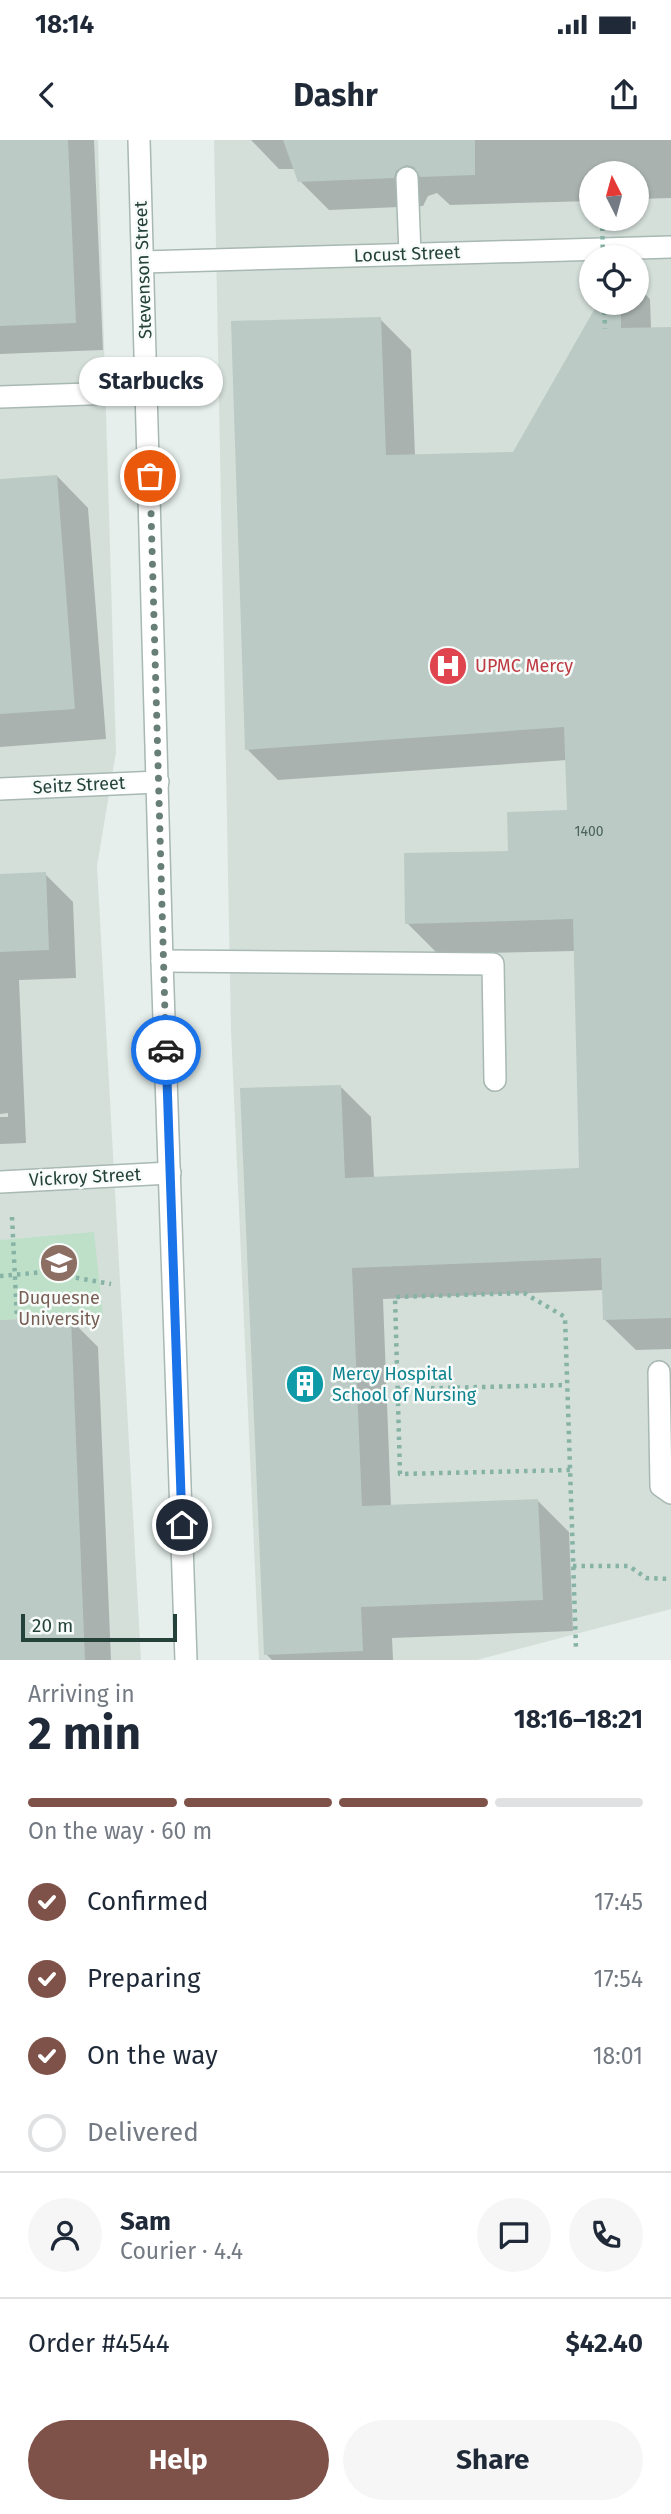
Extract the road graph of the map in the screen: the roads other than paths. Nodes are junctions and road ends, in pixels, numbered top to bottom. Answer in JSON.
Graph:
{"nodes":[{"id":1,"x":139,"y":140,"type":"edge"},
{"id":2,"x":407,"y":177,"type":"dead end"},
{"id":3,"x":671,"y":247,"type":"edge"},
{"id":4,"x":410,"y":254,"type":"junction"},
{"id":5,"x":143,"y":262,"type":"junction"},
{"id":6,"x":147,"y":393,"type":"junction"},
{"id":7,"x":0,"y":397,"type":"edge"},
{"id":8,"x":158,"y":782,"type":"junction"},
{"id":9,"x":0,"y":789,"type":"edge"},
{"id":10,"x":162,"y":961,"type":"junction"},
{"id":11,"x":495,"y":1080,"type":"dead end"},
{"id":12,"x":170,"y":1172,"type":"junction"},
{"id":13,"x":5,"y":1182,"type":"edge"},
{"id":14,"x":659,"y":1372,"type":"dead end"},
{"id":15,"x":671,"y":1493,"type":"edge"},
{"id":16,"x":187,"y":1660,"type":"edge"}],
"edges":[{"from":1,"to":5,"type":"street","name":"Stevenson Street"},
{"from":2,"to":4,"type":"street"},
{"from":3,"to":4,"type":"street","name":"Locust Street"},
{"from":4,"to":5,"type":"street","name":"Locust Street"},
{"from":5,"to":6,"type":"street","name":"Stevenson Street"},
{"from":6,"to":7,"type":"street"},
{"from":6,"to":8,"type":"street","name":"Stevenson Street"},
{"from":8,"to":9,"type":"street","name":"Seitz Street"},
{"from":8,"to":10,"type":"street","name":"Stevenson Street"},
{"from":10,"to":11,"type":"street"},
{"from":10,"to":12,"type":"street","name":"Stevenson Street"},
{"from":12,"to":13,"type":"street","name":"Vickroy Street"},
{"from":12,"to":16,"type":"street","name":"Stevenson Street"},
{"from":14,"to":15,"type":"street"}]}
